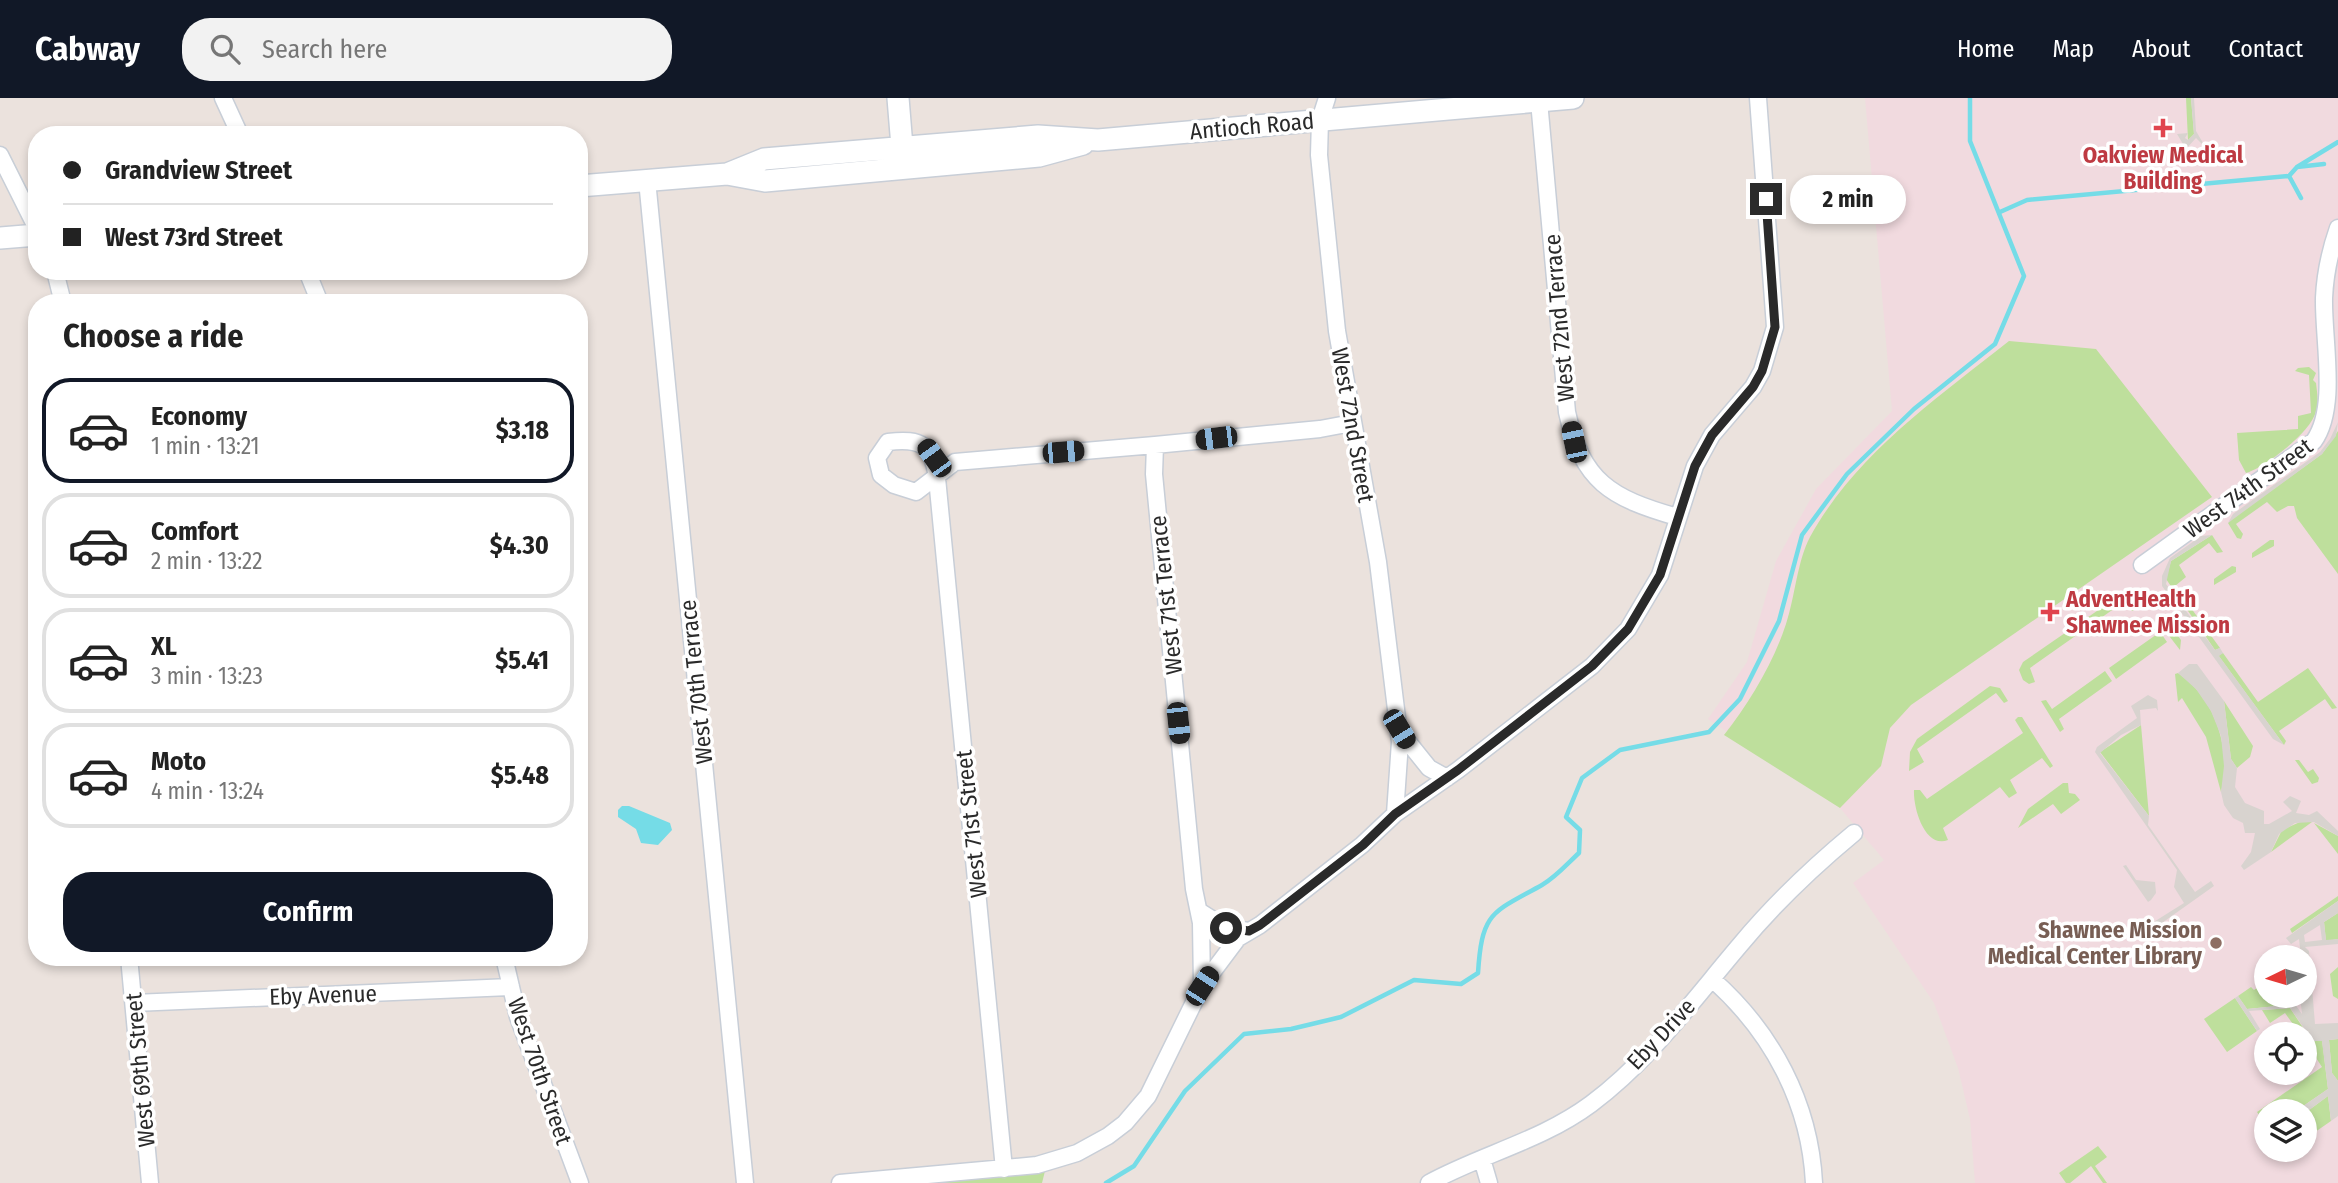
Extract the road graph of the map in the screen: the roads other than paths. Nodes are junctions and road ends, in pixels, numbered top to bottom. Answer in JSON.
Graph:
{"nodes":[{"id":1,"x":223,"y":98,"type":"edge"},
{"id":2,"x":898,"y":98,"type":"edge"},
{"id":3,"x":1312,"y":98,"type":"edge"},
{"id":4,"x":1327,"y":98,"type":"edge"},
{"id":5,"x":1573,"y":98,"type":"edge"},
{"id":6,"x":1758,"y":98,"type":"edge"},
{"id":7,"x":1496,"y":101,"type":"edge"},
{"id":8,"x":1539,"y":101,"type":"junction"},
{"id":9,"x":1320,"y":120,"type":"junction"},
{"id":10,"x":236,"y":126,"type":"edge"},
{"id":11,"x":1098,"y":140,"type":"junction"},
{"id":12,"x":902,"y":147,"type":"junction"},
{"id":13,"x":0,"y":155,"type":"edge"},
{"id":14,"x":904,"y":169,"type":"junction"},
{"id":15,"x":727,"y":174,"type":"junction"},
{"id":16,"x":647,"y":180,"type":"junction"},
{"id":17,"x":588,"y":185,"type":"edge"},
{"id":18,"x":28,"y":211,"type":"edge"},
{"id":19,"x":2338,"y":228,"type":"edge"},
{"id":20,"x":28,"y":236,"type":"edge"},
{"id":21,"x":0,"y":238,"type":"edge"},
{"id":22,"x":1352,"y":423,"type":"junction"},
{"id":23,"x":1155,"y":445,"type":"junction"},
{"id":24,"x":1677,"y":517,"type":"junction"},
{"id":25,"x":2142,"y":565,"type":"dead end"},
{"id":26,"x":1399,"y":729,"type":"junction"},
{"id":27,"x":1447,"y":778,"type":"junction"},
{"id":28,"x":1395,"y":814,"type":"junction"},
{"id":29,"x":1854,"y":833,"type":"dead end"},
{"id":30,"x":1199,"y":911,"type":"junction"},
{"id":31,"x":1249,"y":931,"type":"junction"},
{"id":32,"x":130,"y":966,"type":"edge"},
{"id":33,"x":506,"y":966,"type":"edge"},
{"id":34,"x":1712,"y":979,"type":"junction"},
{"id":35,"x":1202,"y":986,"type":"junction"},
{"id":36,"x":511,"y":987,"type":"junction"},
{"id":37,"x":134,"y":1003,"type":"junction"},
{"id":38,"x":1482,"y":1159,"type":"junction"},
{"id":39,"x":1004,"y":1169,"type":"junction"},
{"id":40,"x":150,"y":1183,"type":"edge"},
{"id":41,"x":580,"y":1183,"type":"edge"},
{"id":42,"x":745,"y":1183,"type":"edge"},
{"id":43,"x":840,"y":1183,"type":"edge"},
{"id":44,"x":1429,"y":1183,"type":"edge"},
{"id":45,"x":1489,"y":1183,"type":"edge"},
{"id":46,"x":1814,"y":1183,"type":"edge"}],
"edges":[{"from":1,"to":10,"type":"street"},
{"from":2,"to":12,"type":"main road"},
{"from":3,"to":9,"type":"street","name":"West 72nd Street"},
{"from":4,"to":9,"type":"street","name":"West 72nd Street"},
{"from":5,"to":8,"type":"main road","name":"Antioch Road"},
{"from":6,"to":24,"type":"street"},
{"from":7,"to":8,"type":"main road","name":"Antioch Road"},
{"from":7,"to":9,"type":"main road","name":"Antioch Road"},
{"from":8,"to":24,"type":"street","name":"West 72nd Terrace"},
{"from":9,"to":11,"type":"main road","name":"Antioch Road"},
{"from":9,"to":22,"type":"street","name":"West 72nd Street"},
{"from":11,"to":12,"type":"main road","name":"Antioch Road"},
{"from":11,"to":14,"type":"main road","name":"Antioch Road"},
{"from":12,"to":14,"type":"main road"},
{"from":12,"to":15,"type":"main road","name":"Antioch Road"},
{"from":13,"to":18,"type":"street"},
{"from":14,"to":15,"type":"main road","name":"Antioch Road"},
{"from":15,"to":16,"type":"main road","name":"Antioch Road"},
{"from":16,"to":17,"type":"main road","name":"Antioch Road"},
{"from":16,"to":42,"type":"street","name":"West 70th Terrace"},
{"from":19,"to":25,"type":"street","name":"West 74th Street"},
{"from":20,"to":21,"type":"main road"},
{"from":22,"to":23,"type":"street"},
{"from":22,"to":26,"type":"street","name":"West 72nd Street"},
{"from":23,"to":30,"type":"street","name":"West 71st Terrace"},
{"from":23,"to":39,"type":"street","name":"West 71st Street"},
{"from":24,"to":27,"type":"street"},
{"from":26,"to":27,"type":"street"},
{"from":26,"to":28,"type":"street","name":"West 72nd Street"},
{"from":27,"to":28,"type":"street"},
{"from":28,"to":31,"type":"street"},
{"from":29,"to":34,"type":"street","name":"Eby Drive"},
{"from":30,"to":31,"type":"street"},
{"from":30,"to":35,"type":"street","name":"West 71st Terrace"},
{"from":31,"to":35,"type":"street"},
{"from":32,"to":37,"type":"street","name":"West 69th Street"},
{"from":33,"to":36,"type":"street","name":"West 70th Street"},
{"from":34,"to":38,"type":"street","name":"Eby Drive"},
{"from":34,"to":46,"type":"street"},
{"from":35,"to":39,"type":"street"},
{"from":36,"to":37,"type":"street","name":"Eby Avenue"},
{"from":36,"to":41,"type":"street","name":"West 70th Street"},
{"from":37,"to":40,"type":"street","name":"West 69th Street"},
{"from":38,"to":44,"type":"street","name":"Eby Drive"},
{"from":38,"to":45,"type":"street"},
{"from":39,"to":43,"type":"street"}]}
